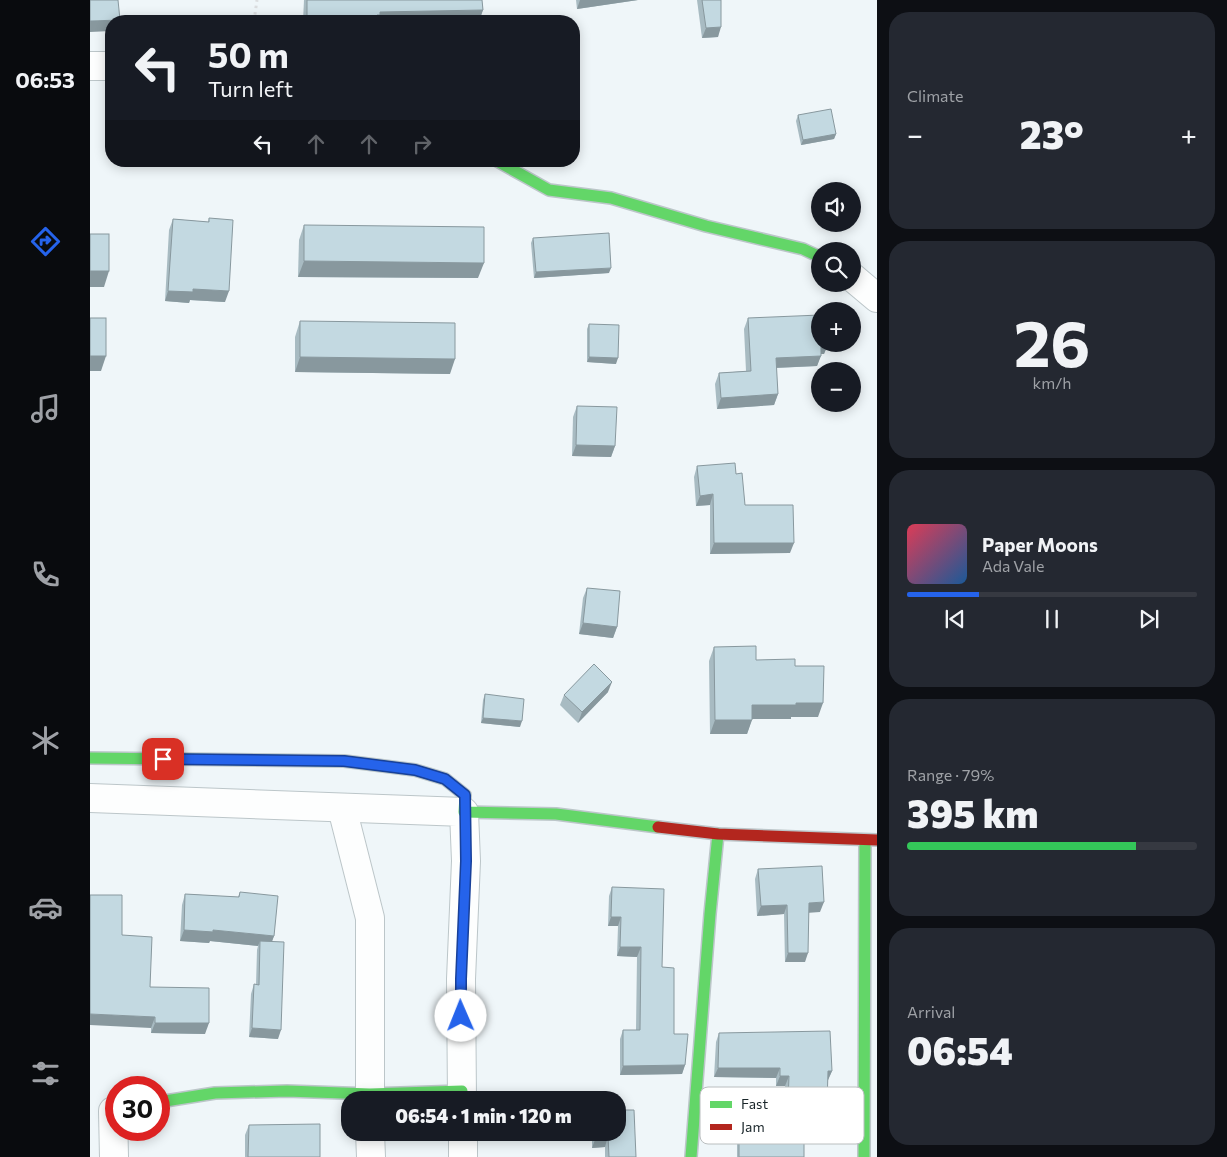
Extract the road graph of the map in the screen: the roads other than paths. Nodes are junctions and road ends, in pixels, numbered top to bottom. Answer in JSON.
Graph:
{"nodes":[{"id":1,"x":90,"y":66,"type":"edge"},
{"id":2,"x":105,"y":66,"type":"edge"},
{"id":3,"x":508,"y":167,"type":"edge"},
{"id":4,"x":811,"y":253,"type":"edge"},
{"id":5,"x":861,"y":285,"type":"edge"},
{"id":6,"x":877,"y":298,"type":"edge"},
{"id":7,"x":90,"y":758,"type":"edge"},
{"id":8,"x":90,"y":798,"type":"edge"},
{"id":9,"x":342,"y":808,"type":"junction"},
{"id":10,"x":464,"y":812,"type":"junction"},
{"id":11,"x":718,"y":834,"type":"junction"},
{"id":12,"x":865,"y":840,"type":"junction"},
{"id":13,"x":877,"y":840,"type":"edge"},
{"id":14,"x":370,"y":1091,"type":"edge"},
{"id":15,"x":462,"y":1091,"type":"edge"},
{"id":16,"x":341,"y":1095,"type":"edge"},
{"id":17,"x":170,"y":1100,"type":"edge"},
{"id":18,"x":111,"y":1141,"type":"edge"},
{"id":19,"x":370,"y":1141,"type":"edge"},
{"id":20,"x":463,"y":1141,"type":"edge"},
{"id":21,"x":114,"y":1157,"type":"edge"},
{"id":22,"x":371,"y":1157,"type":"edge"},
{"id":23,"x":463,"y":1157,"type":"edge"},
{"id":24,"x":691,"y":1157,"type":"edge"},
{"id":25,"x":864,"y":1157,"type":"edge"}],
"edges":[{"from":1,"to":2,"type":"street"},
{"from":3,"to":4,"type":"street"},
{"from":5,"to":6,"type":"street"},
{"from":7,"to":10,"type":"street"},
{"from":8,"to":9,"type":"street"},
{"from":9,"to":10,"type":"street"},
{"from":9,"to":14,"type":"street"},
{"from":10,"to":11,"type":"street"},
{"from":10,"to":15,"type":"street"},
{"from":11,"to":12,"type":"street"},
{"from":11,"to":24,"type":"street"},
{"from":12,"to":13,"type":"street"},
{"from":12,"to":25,"type":"street"},
{"from":16,"to":17,"type":"street"},
{"from":18,"to":21,"type":"street"},
{"from":19,"to":22,"type":"street"},
{"from":20,"to":23,"type":"street"}]}
